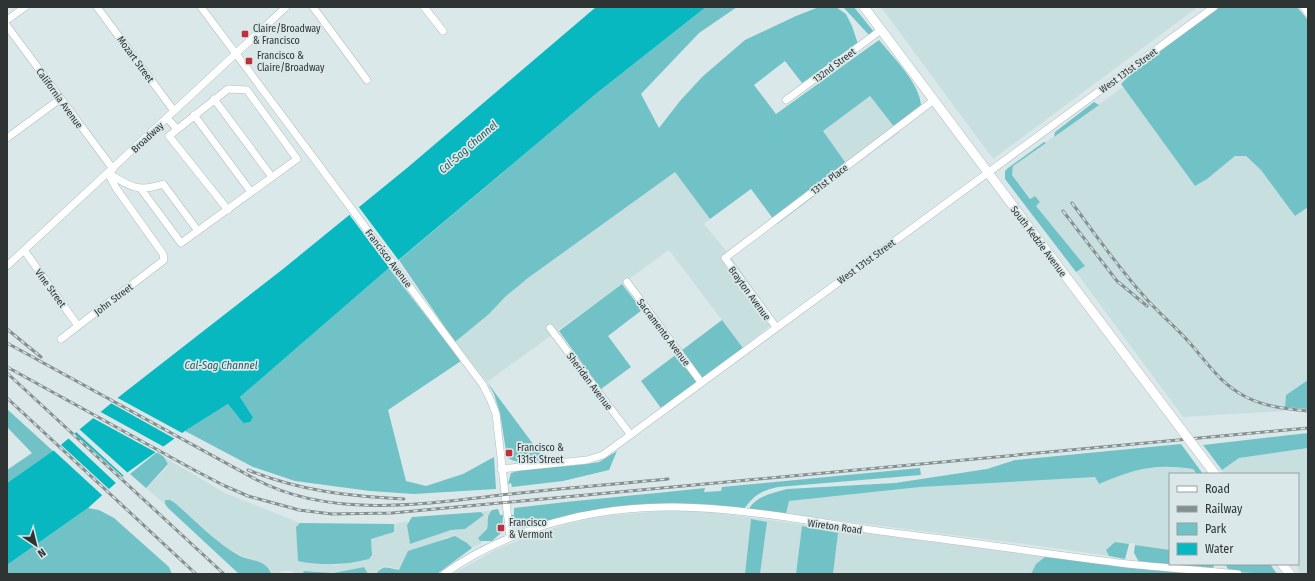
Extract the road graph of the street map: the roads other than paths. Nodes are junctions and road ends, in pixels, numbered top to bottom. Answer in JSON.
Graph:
{"nodes":[{"id":1,"x":25,"y":7,"type":"edge"},
{"id":2,"x":97,"y":7,"type":"edge"},
{"id":3,"x":201,"y":7,"type":"edge"},
{"id":4,"x":286,"y":7,"type":"edge"},
{"id":5,"x":313,"y":7,"type":"edge"},
{"id":6,"x":424,"y":7,"type":"edge"},
{"id":7,"x":864,"y":7,"type":"edge"},
{"id":8,"x":1214,"y":7,"type":"edge"},
{"id":9,"x":1304,"y":7,"type":"edge"},
{"id":10,"x":1308,"y":13,"type":"edge"},
{"id":11,"x":7,"y":20,"type":"edge"},
{"id":12,"x":7,"y":26,"type":"edge"},
{"id":13,"x":881,"y":30,"type":"junction"},
{"id":14,"x":443,"y":31,"type":"dead end"},
{"id":15,"x":236,"y":53,"type":"junction"},
{"id":16,"x":367,"y":80,"type":"dead end"},
{"id":17,"x":60,"y":99,"type":"junction"},
{"id":18,"x":214,"y":99,"type":"junction"},
{"id":19,"x":786,"y":100,"type":"dead end"},
{"id":20,"x":934,"y":100,"type":"junction"},
{"id":21,"x":174,"y":111,"type":"junction"},
{"id":22,"x":194,"y":115,"type":"junction"},
{"id":23,"x":167,"y":118,"type":"junction"},
{"id":24,"x":177,"y":129,"type":"junction"},
{"id":25,"x":7,"y":138,"type":"edge"},
{"id":26,"x":110,"y":171,"type":"junction"},
{"id":27,"x":988,"y":172,"type":"junction"},
{"id":28,"x":272,"y":177,"type":"junction"},
{"id":29,"x":141,"y":189,"type":"junction"},
{"id":30,"x":252,"y":192,"type":"junction"},
{"id":31,"x":228,"y":210,"type":"junction"},
{"id":32,"x":198,"y":232,"type":"junction"},
{"id":33,"x":24,"y":250,"type":"junction"},
{"id":34,"x":725,"y":258,"type":"joint"},
{"id":35,"x":164,"y":260,"type":"joint"},
{"id":36,"x":7,"y":266,"type":"edge"},
{"id":37,"x":627,"y":282,"type":"dead end"},
{"id":38,"x":78,"y":326,"type":"junction"},
{"id":39,"x":776,"y":327,"type":"junction"},
{"id":40,"x":550,"y":328,"type":"dead end"},
{"id":41,"x":61,"y":339,"type":"dead end"},
{"id":42,"x":701,"y":382,"type":"junction"},
{"id":43,"x":630,"y":434,"type":"junction"},
{"id":44,"x":501,"y":470,"type":"junction"},
{"id":45,"x":1214,"y":473,"type":"edge"},
{"id":46,"x":510,"y":538,"type":"junction"},
{"id":47,"x":1283,"y":565,"type":"edge"},
{"id":48,"x":444,"y":574,"type":"edge"},
{"id":49,"x":1238,"y":574,"type":"edge"},
{"id":50,"x":1290,"y":574,"type":"edge"}],
"edges":[{"from":1,"to":11,"type":"street"},
{"from":2,"to":21,"type":"street","name":"Mozart Street"},
{"from":3,"to":15,"type":"street","name":"Francisco Avenue"},
{"from":4,"to":15,"type":"street","name":"Broadway"},
{"from":5,"to":16,"type":"street"},
{"from":6,"to":14,"type":"street"},
{"from":7,"to":13,"type":"main road","name":"South Kedzie Avenue"},
{"from":8,"to":27,"type":"street","name":"West 131st Street"},
{"from":9,"to":10,"type":"street"},
{"from":12,"to":17,"type":"street","name":"California Avenue"},
{"from":13,"to":19,"type":"street","name":"132nd Street"},
{"from":13,"to":20,"type":"main road","name":"South Kedzie Avenue"},
{"from":15,"to":21,"type":"street","name":"Broadway"},
{"from":15,"to":44,"type":"street","name":"Francisco Avenue"},
{"from":17,"to":25,"type":"street"},
{"from":17,"to":26,"type":"street","name":"California Avenue"},
{"from":18,"to":22,"type":"street"},
{"from":18,"to":28,"type":"street"},
{"from":18,"to":28,"type":"street"},
{"from":20,"to":27,"type":"main road","name":"South Kedzie Avenue"},
{"from":20,"to":34,"type":"street","name":"131st Place"},
{"from":21,"to":23,"type":"street","name":"Broadway"},
{"from":22,"to":24,"type":"street"},
{"from":22,"to":30,"type":"street"},
{"from":23,"to":24,"type":"street"},
{"from":23,"to":26,"type":"street","name":"Broadway"},
{"from":24,"to":31,"type":"street"},
{"from":26,"to":29,"type":"street"},
{"from":26,"to":33,"type":"street","name":"Broadway"},
{"from":26,"to":35,"type":"street","name":"California Avenue"},
{"from":27,"to":39,"type":"street","name":"West 131st Street"},
{"from":27,"to":45,"type":"main road","name":"South Kedzie Avenue","bridge":true},
{"from":28,"to":30,"type":"street"},
{"from":29,"to":32,"type":"street"},
{"from":29,"to":32,"type":"street"},
{"from":30,"to":31,"type":"street"},
{"from":31,"to":32,"type":"street"},
{"from":33,"to":36,"type":"street","name":"Broadway"},
{"from":33,"to":38,"type":"street","name":"Vine Street"},
{"from":34,"to":39,"type":"street","name":"Brayton Avenue"},
{"from":35,"to":38,"type":"street","name":"John Street"},
{"from":37,"to":42,"type":"street","name":"Sacramento Avenue"},
{"from":38,"to":41,"type":"street","name":"John Street"},
{"from":39,"to":42,"type":"street","name":"West 131st Street"},
{"from":40,"to":43,"type":"street","name":"Sheridan Avenue"},
{"from":42,"to":43,"type":"street","name":"West 131st Street"},
{"from":43,"to":44,"type":"street","name":"West 131st Street"},
{"from":44,"to":46,"type":"street","name":"Francisco Avenue"},
{"from":46,"to":48,"type":"street","name":"Wireton Road"},
{"from":46,"to":49,"type":"street","name":"Wireton Road"},
{"from":47,"to":50,"type":"main road"}]}
